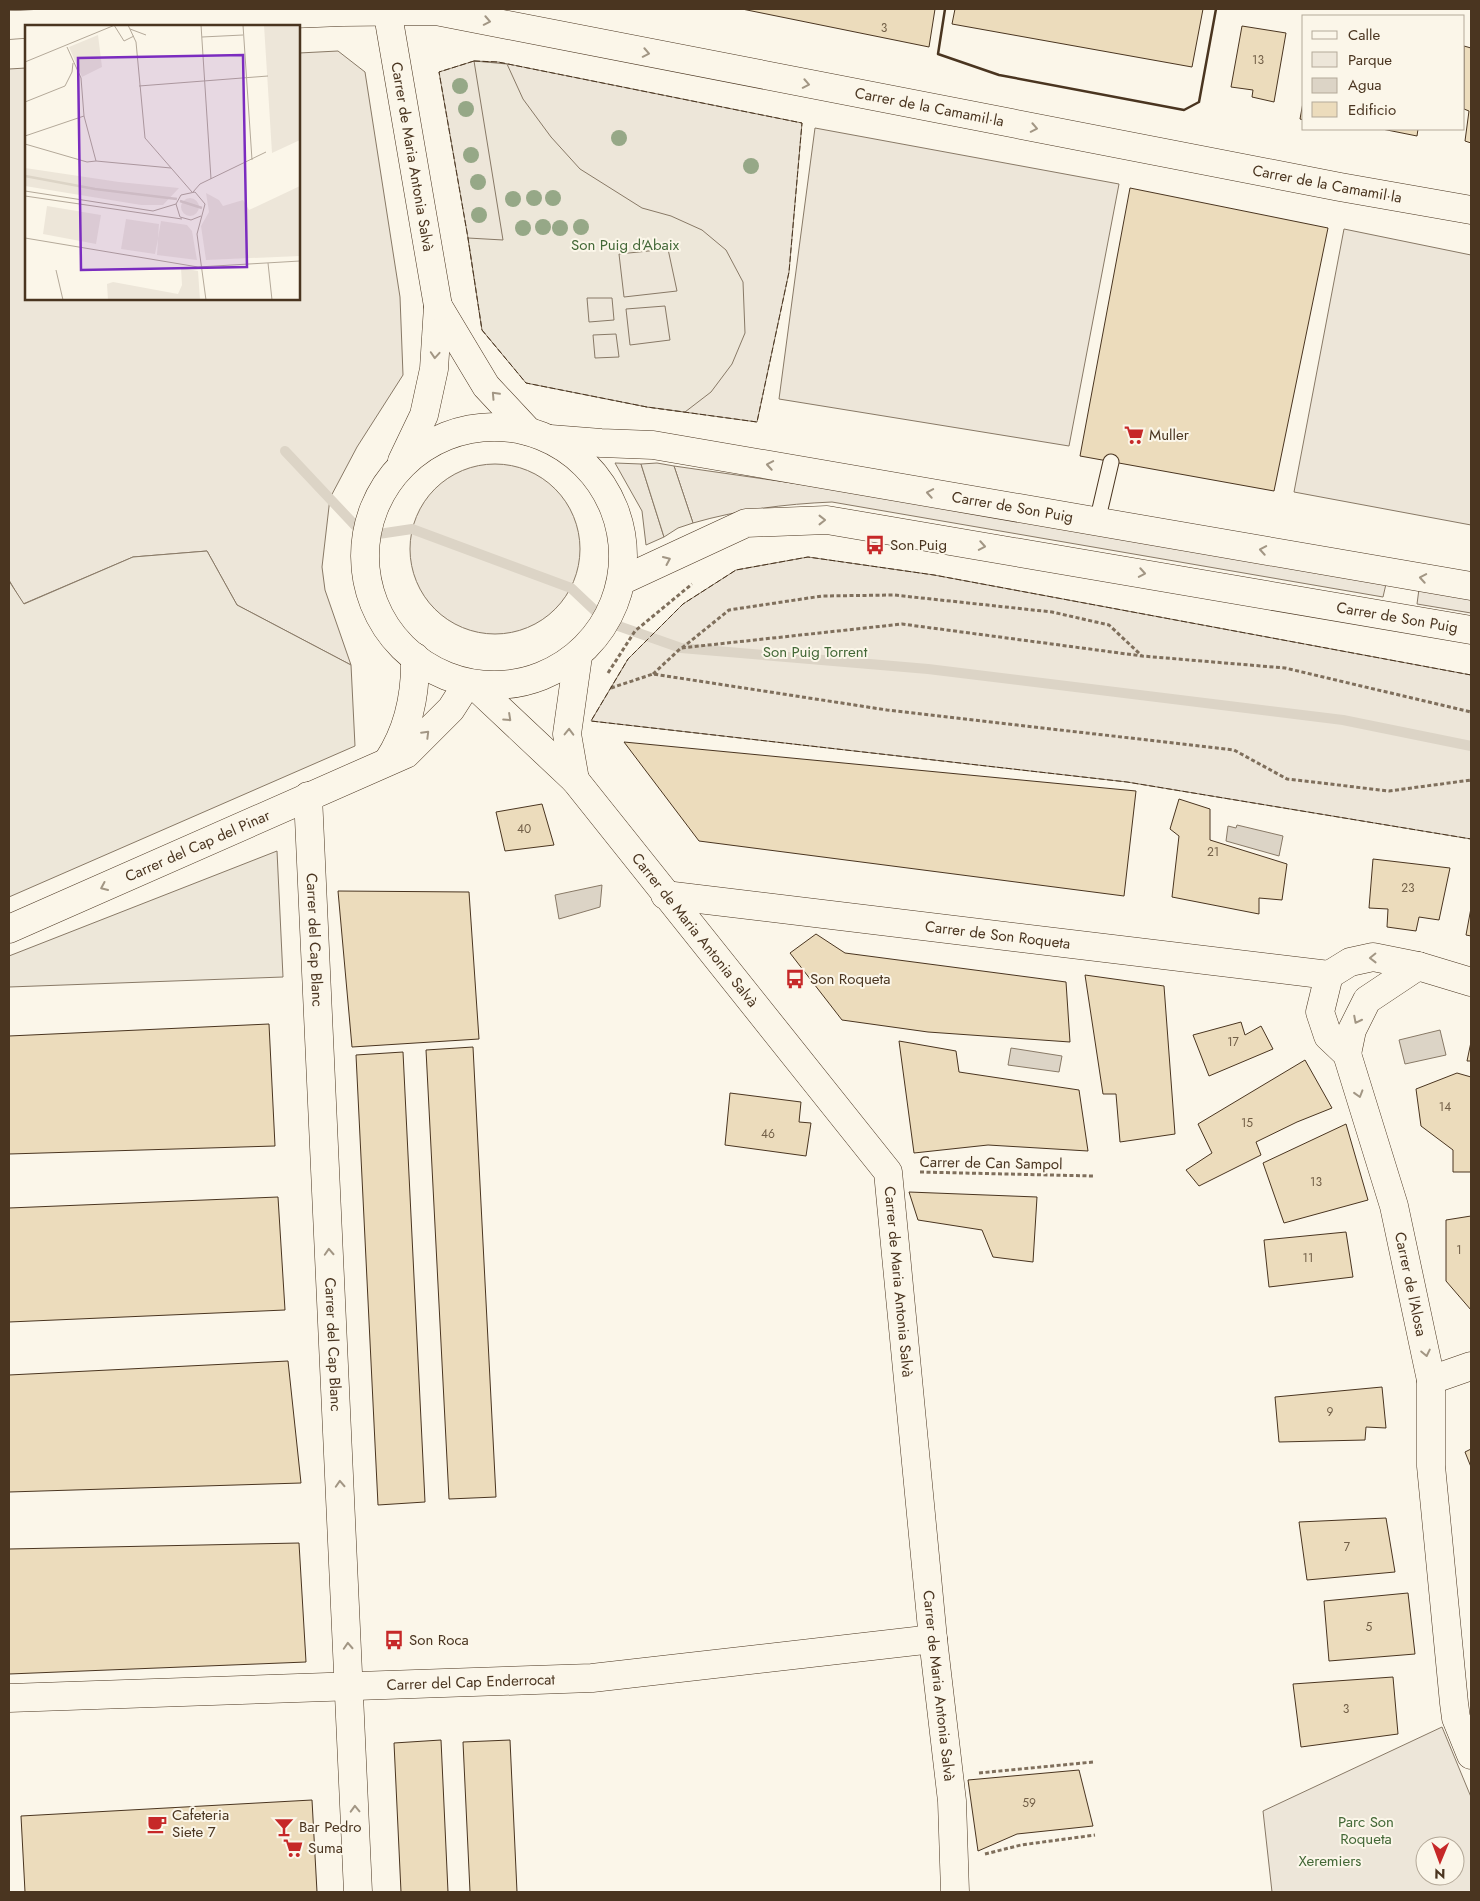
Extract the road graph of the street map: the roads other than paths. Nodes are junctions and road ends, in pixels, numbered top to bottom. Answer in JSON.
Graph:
{"nodes":[{"id":1,"x":387,"y":10,"type":"edge"},
{"id":2,"x":9,"y":25,"type":"edge"},
{"id":3,"x":1471,"y":210,"type":"edge"},
{"id":4,"x":438,"y":306,"type":"junction"},
{"id":5,"x":539,"y":435,"type":"junction"},
{"id":6,"x":1111,"y":462,"type":"dead end"},
{"id":7,"x":399,"y":467,"type":"junction"},
{"id":8,"x":1097,"y":522,"type":"junction"},
{"id":9,"x":623,"y":580,"type":"junction"},
{"id":10,"x":1471,"y":586,"type":"edge"},
{"id":11,"x":1471,"y":630,"type":"edge"},
{"id":12,"x":578,"y":656,"type":"junction"},
{"id":13,"x":414,"y":657,"type":"junction"},
{"id":14,"x":470,"y":684,"type":"junction"},
{"id":15,"x":387,"y":762,"type":"junction"},
{"id":16,"x":575,"y":780,"type":"junction"},
{"id":17,"x":308,"y":796,"type":"junction"},
{"id":18,"x":665,"y":895,"type":"junction"},
{"id":19,"x":9,"y":929,"type":"edge"},
{"id":20,"x":1418,"y":966,"type":"junction"},
{"id":21,"x":1330,"y":975,"type":"junction"},
{"id":22,"x":1471,"y":982,"type":"edge"},
{"id":23,"x":1347,"y":1054,"type":"junction"},
{"id":24,"x":1471,"y":1366,"type":"edge"},
{"id":25,"x":1431,"y":1380,"type":"junction"},
{"id":26,"x":933,"y":1639,"type":"junction"},
{"id":27,"x":350,"y":1686,"type":"junction"},
{"id":28,"x":9,"y":1698,"type":"edge"},
{"id":29,"x":1463,"y":1708,"type":"edge"},
{"id":30,"x":1471,"y":1755,"type":"edge"},
{"id":31,"x":358,"y":1892,"type":"edge"},
{"id":32,"x":955,"y":1892,"type":"edge"}],
"edges":[{"from":1,"to":2,"type":"street","name":"Carrer de la Camamil·la"},
{"from":1,"to":3,"type":"street","name":"Carrer de la Camamil·la","one_way":true},
{"from":1,"to":4,"type":"street","name":"Carrer de Maria Antonia Salvà"},
{"from":5,"to":4,"type":"street","name":"Carrer de Maria Antonia Salvà","one_way":true},
{"from":4,"to":7,"type":"street","name":"Carrer de Maria Antonia Salvà","one_way":true},
{"from":5,"to":7,"type":"street","name":"Carrer de Son Puig"},
{"from":8,"to":5,"type":"street","name":"Carrer de Son Puig","one_way":true},
{"from":5,"to":9,"type":"street"},
{"from":6,"to":8,"type":"lane"},
{"from":7,"to":13,"type":"street"},
{"from":10,"to":8,"type":"street","name":"Carrer de Son Puig","one_way":true},
{"from":9,"to":11,"type":"street","name":"Carrer de Son Puig","one_way":true},
{"from":9,"to":12,"type":"street"},
{"from":12,"to":14,"type":"street"},
{"from":16,"to":12,"type":"street","name":"Carrer de Maria Antonia Salvà","one_way":true},
{"from":13,"to":14,"type":"street"},
{"from":13,"to":15,"type":"street"},
{"from":15,"to":14,"type":"street","name":"Carrer del Cap del Pinar","one_way":true},
{"from":14,"to":16,"type":"street","name":"Carrer de Maria Antonia Salvà","one_way":true},
{"from":15,"to":17,"type":"street","name":"Carrer del Cap del Pinar"},
{"from":16,"to":18,"type":"street","name":"Carrer de Maria Antonia Salvà"},
{"from":17,"to":19,"type":"street","name":"Carrer del Cap del Pinar","one_way":true},
{"from":27,"to":17,"type":"street","name":"Carrer del Cap Blanc","one_way":true},
{"from":18,"to":21,"type":"street","name":"Carrer de Son Roqueta"},
{"from":18,"to":26,"type":"street","name":"Carrer de Maria Antonia Salvà"},
{"from":20,"to":21,"type":"street","one_way":true},
{"from":20,"to":22,"type":"street"},
{"from":20,"to":23,"type":"street","one_way":true},
{"from":21,"to":23,"type":"street","name":"Carrer de l'Alosa"},
{"from":23,"to":25,"type":"street","name":"Carrer de l'Alosa","one_way":true},
{"from":24,"to":25,"type":"street"},
{"from":25,"to":29,"type":"street","name":"Carrer de l'Alosa"},
{"from":26,"to":27,"type":"street","name":"Carrer del Cap Enderrocat"},
{"from":26,"to":32,"type":"street","name":"Carrer de Maria Antonia Salvà"},
{"from":27,"to":28,"type":"street","name":"Carrer del Cap Enderrocat"},
{"from":31,"to":27,"type":"street","name":"Carrer del Cap Blanc","one_way":true},
{"from":29,"to":30,"type":"street","name":"Carrer de l'Alosa"}]}
